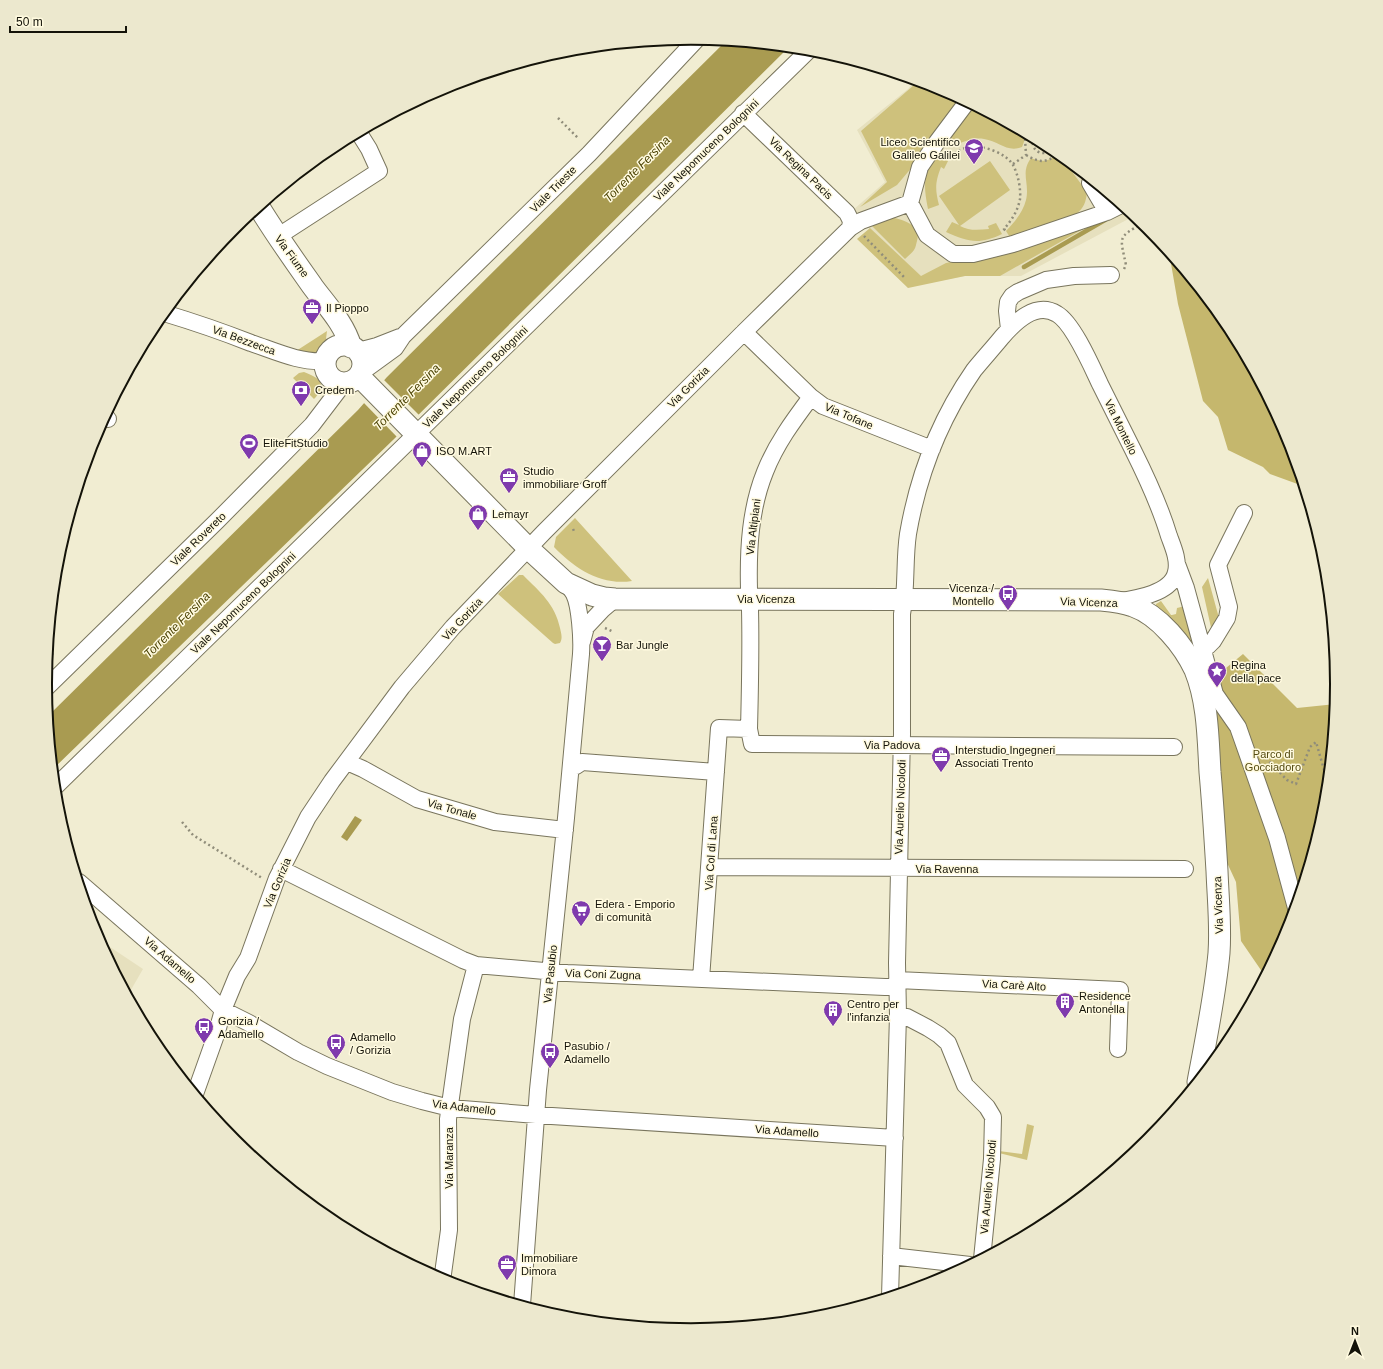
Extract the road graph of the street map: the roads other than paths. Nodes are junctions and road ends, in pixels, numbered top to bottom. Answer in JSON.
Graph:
{"nodes":[{"id":1,"x":691,"y":45,"type":"edge"},
{"id":2,"x":804,"y":55,"type":"edge"},
{"id":3,"x":964,"y":106,"type":"edge"},
{"id":4,"x":743,"y":113,"type":"junction"},
{"id":5,"x":362,"y":137,"type":"edge"},
{"id":6,"x":1092,"y":186,"type":"edge"},
{"id":7,"x":910,"y":203,"type":"junction"},
{"id":8,"x":1117,"y":207,"type":"edge"},
{"id":9,"x":262,"y":211,"type":"edge"},
{"id":10,"x":1107,"y":212,"type":"junction"},
{"id":11,"x":857,"y":232,"type":"junction"},
{"id":12,"x":277,"y":237,"type":"junction"},
{"id":13,"x":1111,"y":275,"type":"road end"},
{"id":14,"x":170,"y":315,"type":"edge"},
{"id":15,"x":1009,"y":329,"type":"junction"},
{"id":16,"x":744,"y":332,"type":"junction"},
{"id":17,"x":403,"y":336,"type":"junction"},
{"id":18,"x":342,"y":352,"type":"junction"},
{"id":19,"x":359,"y":380,"type":"junction"},
{"id":20,"x":811,"y":397,"type":"junction"},
{"id":21,"x":413,"y":431,"type":"junction"},
{"id":22,"x":932,"y":449,"type":"junction"},
{"id":23,"x":1244,"y":513,"type":"dead end"},
{"id":24,"x":529,"y":548,"type":"junction"},
{"id":25,"x":1177,"y":564,"type":"junction"},
{"id":26,"x":1170,"y":582,"type":"junction"},
{"id":27,"x":566,"y":583,"type":"junction"},
{"id":28,"x":1185,"y":585,"type":"junction"},
{"id":29,"x":1157,"y":592,"type":"junction"},
{"id":30,"x":616,"y":599,"type":"junction"},
{"id":31,"x":749,"y":599,"type":"junction"},
{"id":32,"x":905,"y":600,"type":"junction"},
{"id":33,"x":1116,"y":601,"type":"junction"},
{"id":34,"x":1150,"y":615,"type":"junction"},
{"id":35,"x":582,"y":643,"type":"junction"},
{"id":36,"x":1202,"y":647,"type":"junction"},
{"id":37,"x":52,"y":681,"type":"edge"},
{"id":38,"x":749,"y":729,"type":"junction"},
{"id":39,"x":902,"y":745,"type":"junction"},
{"id":40,"x":1174,"y":747,"type":"dead end"},
{"id":41,"x":347,"y":762,"type":"junction"},
{"id":42,"x":571,"y":766,"type":"junction"},
{"id":43,"x":716,"y":772,"type":"junction"},
{"id":44,"x":59,"y":783,"type":"edge"},
{"id":45,"x":565,"y":830,"type":"junction"},
{"id":46,"x":710,"y":867,"type":"junction"},
{"id":47,"x":898,"y":868,"type":"junction"},
{"id":48,"x":282,"y":869,"type":"junction"},
{"id":49,"x":1185,"y":869,"type":"dead end"},
{"id":50,"x":88,"y":894,"type":"edge"},
{"id":51,"x":1294,"y":899,"type":"edge"},
{"id":52,"x":476,"y":965,"type":"junction"},
{"id":53,"x":551,"y":972,"type":"junction"},
{"id":54,"x":701,"y":978,"type":"junction"},
{"id":55,"x":898,"y":983,"type":"junction"},
{"id":56,"x":223,"y":1010,"type":"junction"},
{"id":57,"x":898,"y":1015,"type":"junction"},
{"id":58,"x":1118,"y":1049,"type":"dead end"},
{"id":59,"x":1200,"y":1073,"type":"edge"},
{"id":60,"x":197,"y":1089,"type":"edge"},
{"id":61,"x":450,"y":1108,"type":"junction"},
{"id":62,"x":536,"y":1115,"type":"junction"},
{"id":63,"x":894,"y":1138,"type":"junction"},
{"id":64,"x":983,"y":1253,"type":"edge"},
{"id":65,"x":891,"y":1256,"type":"junction"},
{"id":66,"x":961,"y":1264,"type":"edge"},
{"id":67,"x":443,"y":1273,"type":"edge"},
{"id":68,"x":890,"y":1292,"type":"edge"},
{"id":69,"x":522,"y":1301,"type":"edge"}],
"edges":[{"from":1,"to":17,"type":"street","name":"Viale Trieste"},
{"from":2,"to":4,"type":"street","name":"Viale Nepomuceno Bolognini"},
{"from":3,"to":7,"type":"street"},
{"from":4,"to":11,"type":"street","name":"Via Regina Pacis"},
{"from":4,"to":21,"type":"street","name":"Viale Nepomuceno Bolognini"},
{"from":5,"to":12,"type":"street"},
{"from":6,"to":10,"type":"street"},
{"from":7,"to":10,"type":"street"},
{"from":7,"to":11,"type":"street","name":"Via Gorizia"},
{"from":8,"to":10,"type":"street"},
{"from":9,"to":12,"type":"main road","name":"Via Fiume"},
{"from":11,"to":16,"type":"street","name":"Via Gorizia"},
{"from":12,"to":18,"type":"main road","name":"Via Fiume"},
{"from":13,"to":15,"type":"street"},
{"from":14,"to":18,"type":"street","name":"Via Bezzecca"},
{"from":15,"to":22,"type":"street","name":"Via Montello"},
{"from":15,"to":25,"type":"street","name":"Via Montello"},
{"from":16,"to":20,"type":"street","name":"Via Tofane"},
{"from":16,"to":24,"type":"street","name":"Via Gorizia"},
{"from":17,"to":18,"type":"street","name":"Viale Trieste"},
{"from":17,"to":19,"type":"street","name":"Viale Trieste"},
{"from":18,"to":19,"type":"main road"},
{"from":18,"to":19,"type":"main road","name":"Via Vicenza"},
{"from":19,"to":21,"type":"main road","name":"Via Vicenza"},
{"from":19,"to":37,"type":"street","name":"Viale Rovereto"},
{"from":20,"to":22,"type":"street","name":"Via Tofane"},
{"from":20,"to":31,"type":"street","name":"Via Altipiani"},
{"from":21,"to":24,"type":"main road","name":"Via Vicenza"},
{"from":21,"to":44,"type":"street","name":"Viale Nepomuceno Bolognini"},
{"from":22,"to":32,"type":"street","name":"Via Montello"},
{"from":23,"to":36,"type":"street"},
{"from":24,"to":27,"type":"main road","name":"Via Vicenza"},
{"from":24,"to":41,"type":"street","name":"Via Gorizia"},
{"from":25,"to":26,"type":"street"},
{"from":25,"to":28,"type":"street","name":"Via Montello"},
{"from":26,"to":28,"type":"street"},
{"from":26,"to":29,"type":"street"},
{"from":27,"to":30,"type":"main road","name":"Via Vicenza"},
{"from":27,"to":35,"type":"street","name":"Via Pasubio"},
{"from":28,"to":36,"type":"street","name":"Via Montello"},
{"from":29,"to":33,"type":"street"},
{"from":29,"to":34,"type":"street"},
{"from":30,"to":31,"type":"main road","name":"Via Vicenza"},
{"from":30,"to":35,"type":"street","name":"Via Pasubio"},
{"from":31,"to":32,"type":"main road","name":"Via Vicenza"},
{"from":31,"to":38,"type":"street"},
{"from":32,"to":33,"type":"main road","name":"Via Vicenza"},
{"from":32,"to":39,"type":"street","name":"Via Aurelio Nicolodi"},
{"from":33,"to":34,"type":"main road","name":"Via Vicenza"},
{"from":34,"to":59,"type":"main road","name":"Via Vicenza"},
{"from":35,"to":42,"type":"street","name":"Via Pasubio"},
{"from":36,"to":51,"type":"street","name":"Via Montello"},
{"from":38,"to":39,"type":"street","name":"Via Padova"},
{"from":38,"to":43,"type":"street","name":"Via Col di Lana"},
{"from":39,"to":40,"type":"street","name":"Via Padova"},
{"from":39,"to":47,"type":"street","name":"Via Aurelio Nicolodi"},
{"from":41,"to":45,"type":"street","name":"Via Tonale"},
{"from":41,"to":48,"type":"street","name":"Via Gorizia"},
{"from":42,"to":43,"type":"street"},
{"from":42,"to":45,"type":"street","name":"Via Pasubio"},
{"from":43,"to":46,"type":"street","name":"Via Col di Lana"},
{"from":45,"to":53,"type":"street","name":"Via Pasubio"},
{"from":46,"to":47,"type":"street","name":"Via Ravenna"},
{"from":46,"to":54,"type":"street","name":"Via Col di Lana"},
{"from":47,"to":49,"type":"street","name":"Via Ravenna"},
{"from":47,"to":55,"type":"street","name":"Via Aurelio Nicolodi"},
{"from":48,"to":52,"type":"street","name":"Via Coni Zugna"},
{"from":48,"to":56,"type":"street","name":"Via Gorizia"},
{"from":50,"to":56,"type":"street","name":"Via Adamello"},
{"from":52,"to":53,"type":"street","name":"Via Coni Zugna"},
{"from":52,"to":61,"type":"street","name":"Via Maranza"},
{"from":53,"to":54,"type":"street","name":"Via Coni Zugna"},
{"from":53,"to":62,"type":"street","name":"Via Pasubio"},
{"from":54,"to":55,"type":"street","name":"Via Coni Zugna"},
{"from":55,"to":57,"type":"street","name":"Via Aurelio Nicolodi"},
{"from":55,"to":58,"type":"street","name":"Via Carè Alto"},
{"from":56,"to":60,"type":"street","name":"Via Gorizia"},
{"from":56,"to":61,"type":"street","name":"Via Adamello"},
{"from":57,"to":63,"type":"street","name":"Via Aurelio Nicolodi"},
{"from":57,"to":64,"type":"street","name":"Via Aurelio Nicolodi"},
{"from":61,"to":62,"type":"street","name":"Via Adamello"},
{"from":61,"to":67,"type":"street","name":"Via Maranza"},
{"from":62,"to":63,"type":"street","name":"Via Adamello"},
{"from":62,"to":69,"type":"street","name":"Via Pasubio"},
{"from":63,"to":65,"type":"street","name":"Via Aurelio Nicolodi"},
{"from":65,"to":66,"type":"street"},
{"from":65,"to":68,"type":"street","name":"Via Aurelio Nicolodi"}]}
